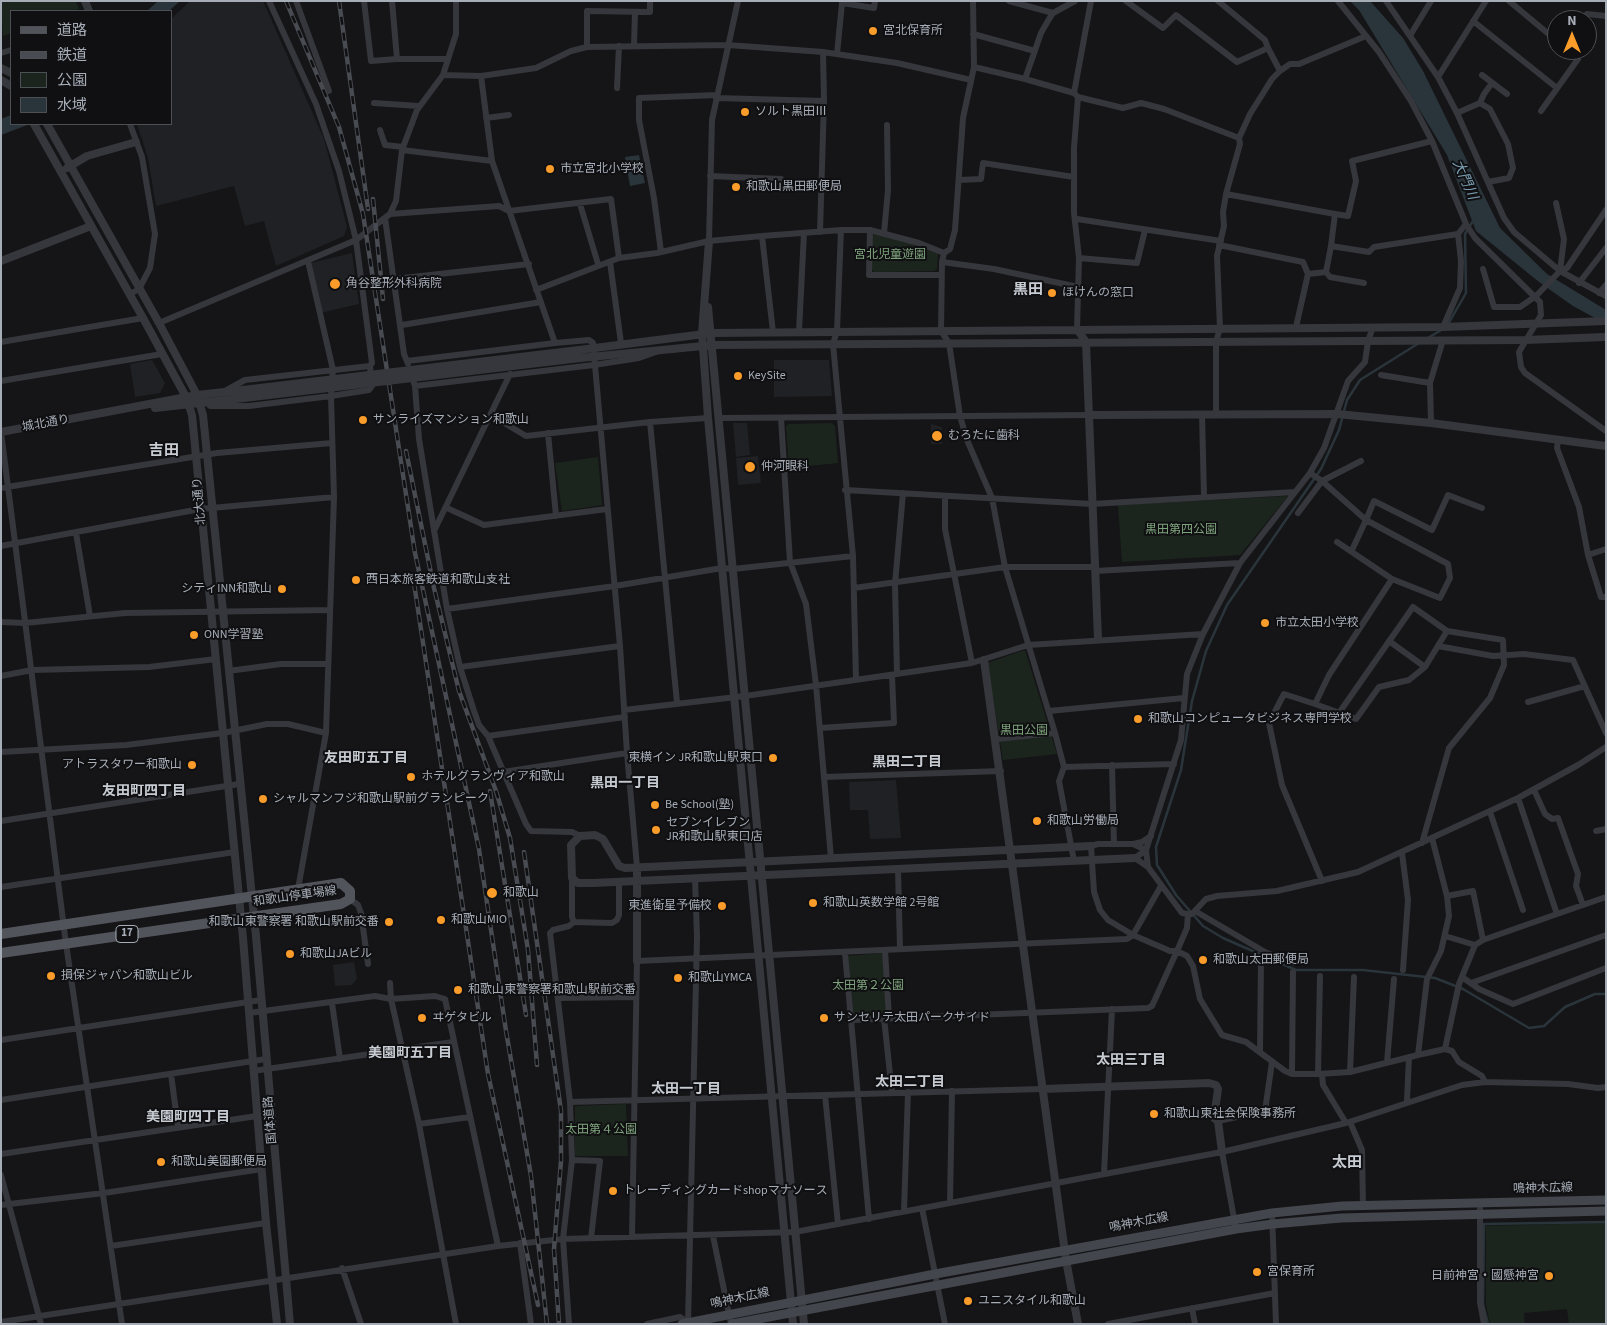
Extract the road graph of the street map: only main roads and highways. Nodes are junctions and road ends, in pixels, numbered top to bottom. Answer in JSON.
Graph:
{"nodes":[{"id":1,"x":1,"y":934,"type":"edge"},
{"id":2,"x":1,"y":953,"type":"edge"},
{"id":3,"x":1606,"y":1200,"type":"edge"},
{"id":4,"x":1606,"y":1211,"type":"edge"},
{"id":5,"x":686,"y":1323,"type":"edge"},
{"id":6,"x":732,"y":1324,"type":"edge"}],
"edges":[{"from":1,"to":2,"type":"main road","name":"和歌山停車場線","number":"17"},
{"from":3,"to":5,"type":"main road","name":"鳴神木広線"},
{"from":4,"to":6,"type":"main road","name":"鳴神木広線"}]}
